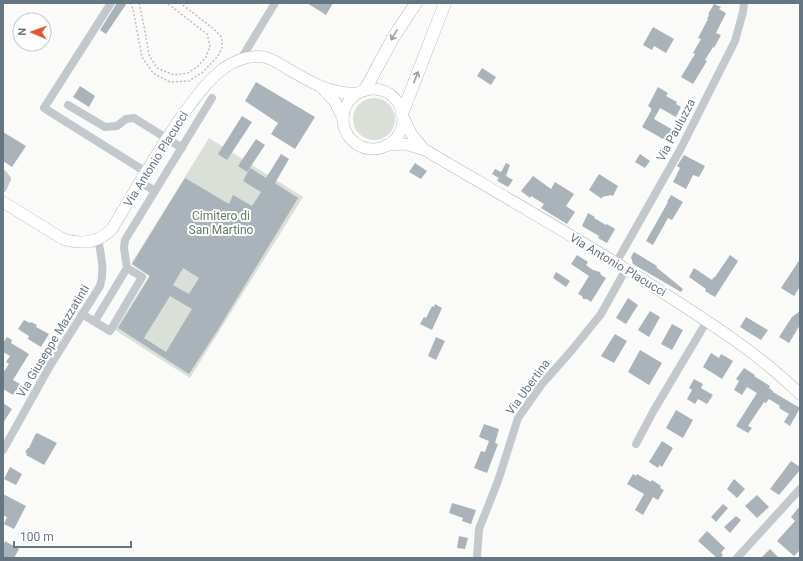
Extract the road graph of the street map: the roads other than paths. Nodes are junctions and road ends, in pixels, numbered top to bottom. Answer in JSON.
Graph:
{"nodes":[{"id":1,"x":111,"y":3,"type":"edge"},
{"id":2,"x":275,"y":3,"type":"edge"},
{"id":3,"x":416,"y":3,"type":"edge"},
{"id":4,"x":445,"y":3,"type":"edge"},
{"id":5,"x":744,"y":3,"type":"edge"},
{"id":6,"x":241,"y":59,"type":"junction"},
{"id":7,"x":321,"y":87,"type":"junction"},
{"id":8,"x":362,"y":92,"type":"junction"},
{"id":9,"x":212,"y":98,"type":"dead end"},
{"id":10,"x":68,"y":105,"type":"dead end"},
{"id":11,"x":402,"y":115,"type":"junction"},
{"id":12,"x":343,"y":118,"type":"junction"},
{"id":13,"x":166,"y":138,"type":"junction"},
{"id":14,"x":387,"y":146,"type":"junction"},
{"id":15,"x":182,"y":148,"type":"junction"},
{"id":16,"x":425,"y":150,"type":"junction"},
{"id":17,"x":3,"y":174,"type":"edge"},
{"id":18,"x":143,"y":177,"type":"junction"},
{"id":19,"x":3,"y":188,"type":"edge"},
{"id":20,"x":155,"y":191,"type":"junction"},
{"id":21,"x":3,"y":202,"type":"edge"},
{"id":22,"x":98,"y":240,"type":"junction"},
{"id":23,"x":616,"y":263,"type":"junction"},
{"id":24,"x":127,"y":268,"type":"junction"},
{"id":25,"x":626,"y":269,"type":"junction"},
{"id":26,"x":88,"y":305,"type":"junction"},
{"id":27,"x":100,"y":312,"type":"junction"},
{"id":28,"x":82,"y":314,"type":"junction"},
{"id":29,"x":95,"y":321,"type":"junction"},
{"id":30,"x":707,"y":321,"type":"junction"},
{"id":31,"x":800,"y":394,"type":"edge"},
{"id":32,"x":636,"y":444,"type":"dead end"},
{"id":33,"x":3,"y":450,"type":"edge"},
{"id":34,"x":800,"y":489,"type":"edge"},
{"id":35,"x":477,"y":558,"type":"edge"},
{"id":36,"x":737,"y":558,"type":"edge"}],
"edges":[{"from":1,"to":18,"type":"street"},
{"from":2,"to":6,"type":"street"},
{"from":3,"to":8,"type":"highway","one_way":true},
{"from":11,"to":4,"type":"highway","one_way":true},
{"from":5,"to":23,"type":"street","name":"Via Pauluzza"},
{"from":6,"to":7,"type":"main road","name":"Via Antonio Placucci"},
{"from":6,"to":13,"type":"main road","name":"Via Antonio Placucci"},
{"from":7,"to":8,"type":"main road","name":"Via Antonio Placucci"},
{"from":7,"to":12,"type":"main road","name":"Via Antonio Placucci"},
{"from":8,"to":11,"type":"main road","name":"Via Antonio Placucci"},
{"from":8,"to":12,"type":"main road"},
{"from":9,"to":15,"type":"street"},
{"from":10,"to":13,"type":"street"},
{"from":11,"to":14,"type":"main road"},
{"from":11,"to":16,"type":"main road","name":"Via Antonio Placucci"},
{"from":12,"to":14,"type":"main road","name":"Via Antonio Placucci"},
{"from":13,"to":15,"type":"street"},
{"from":13,"to":18,"type":"main road","name":"Via Antonio Placucci"},
{"from":14,"to":16,"type":"main road","name":"Via Antonio Placucci"},
{"from":15,"to":20,"type":"street"},
{"from":16,"to":23,"type":"main road","name":"Via Antonio Placucci"},
{"from":17,"to":19,"type":"street"},
{"from":18,"to":20,"type":"street"},
{"from":18,"to":22,"type":"main road","name":"Via Antonio Placucci"},
{"from":20,"to":24,"type":"street"},
{"from":21,"to":22,"type":"main road"},
{"from":22,"to":26,"type":"street","name":"Via Giuseppe Mazzatinti"},
{"from":23,"to":25,"type":"main road","name":"Via Antonio Placucci"},
{"from":24,"to":27,"type":"street"},
{"from":24,"to":29,"type":"street"},
{"from":25,"to":30,"type":"main road","name":"Via Antonio Placucci"},
{"from":25,"to":35,"type":"street","name":"Via Ubertina"},
{"from":26,"to":27,"type":"street"},
{"from":26,"to":28,"type":"street","name":"Via Giuseppe Mazzatinti"},
{"from":27,"to":29,"type":"street"},
{"from":28,"to":29,"type":"street"},
{"from":28,"to":33,"type":"street","name":"Via Giuseppe Mazzatinti"},
{"from":30,"to":31,"type":"main road","name":"Via Antonio Placucci"},
{"from":30,"to":32,"type":"street"},
{"from":34,"to":36,"type":"street"}]}
